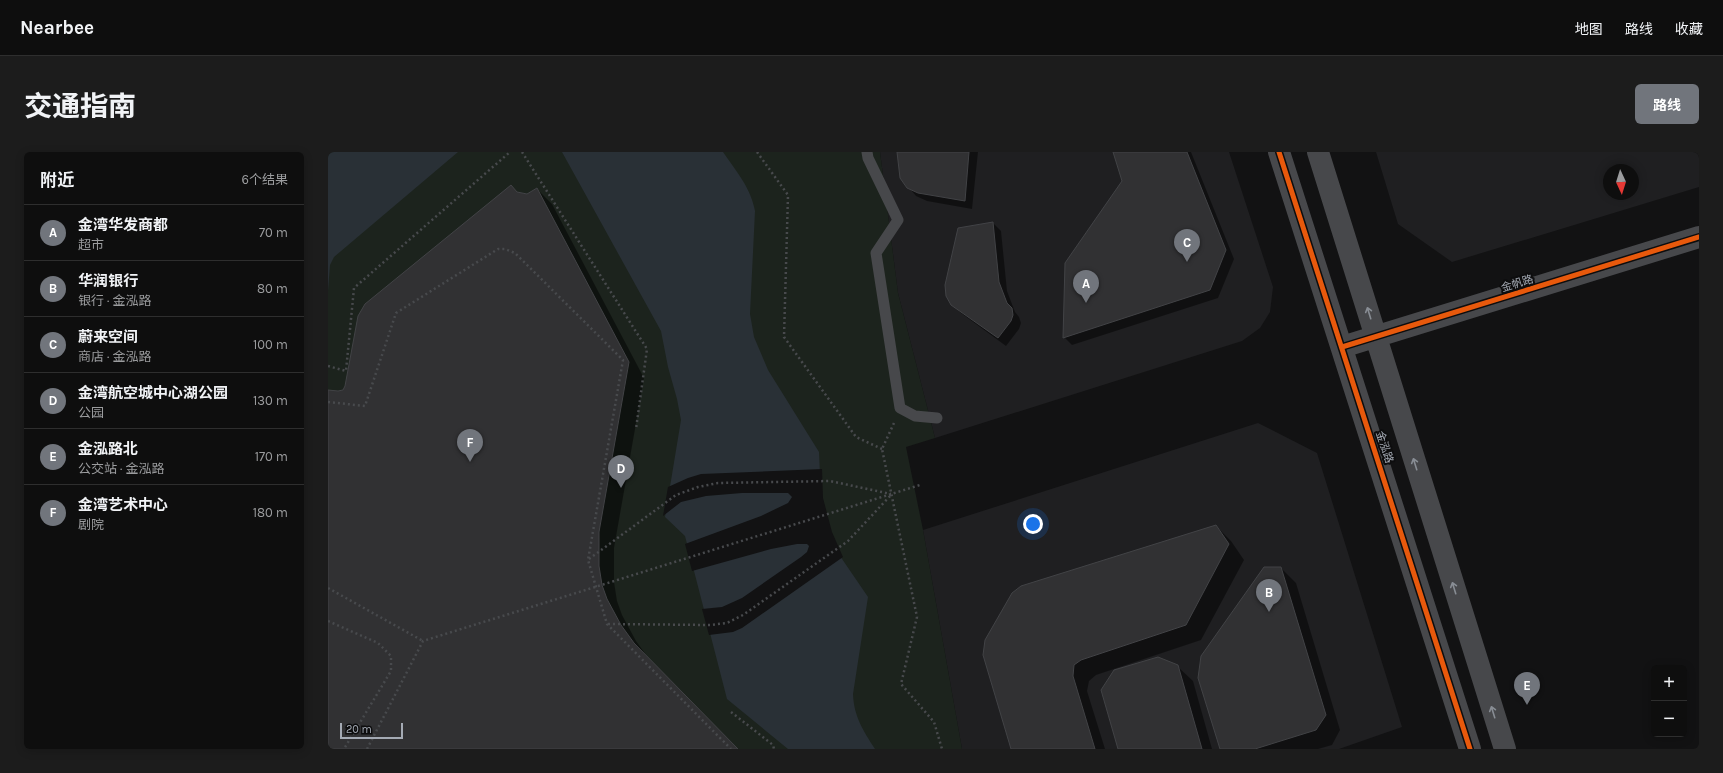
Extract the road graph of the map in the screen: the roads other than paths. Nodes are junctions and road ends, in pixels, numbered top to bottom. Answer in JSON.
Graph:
{"nodes":[{"id":1,"x":867,"y":152,"type":"edge"},
{"id":2,"x":1278,"y":152,"type":"edge"},
{"id":3,"x":1318,"y":152,"type":"edge"},
{"id":4,"x":1699,"y":237,"type":"edge"},
{"id":5,"x":1377,"y":336,"type":"junction"},
{"id":6,"x":1342,"y":347,"type":"junction"},
{"id":7,"x":937,"y":418,"type":"dead end"},
{"id":8,"x":1470,"y":749,"type":"edge"},
{"id":9,"x":1505,"y":749,"type":"edge"}],
"edges":[{"from":1,"to":7,"type":"lane"},
{"from":2,"to":6,"type":"street","name":"金泓路"},
{"from":5,"to":3,"type":"street","one_way":true},
{"from":4,"to":5,"type":"street","name":"金帆路"},
{"from":5,"to":6,"type":"street","name":"金帆路"},
{"from":9,"to":5,"type":"street","one_way":true},
{"from":6,"to":8,"type":"street","name":"金泓路"}]}
